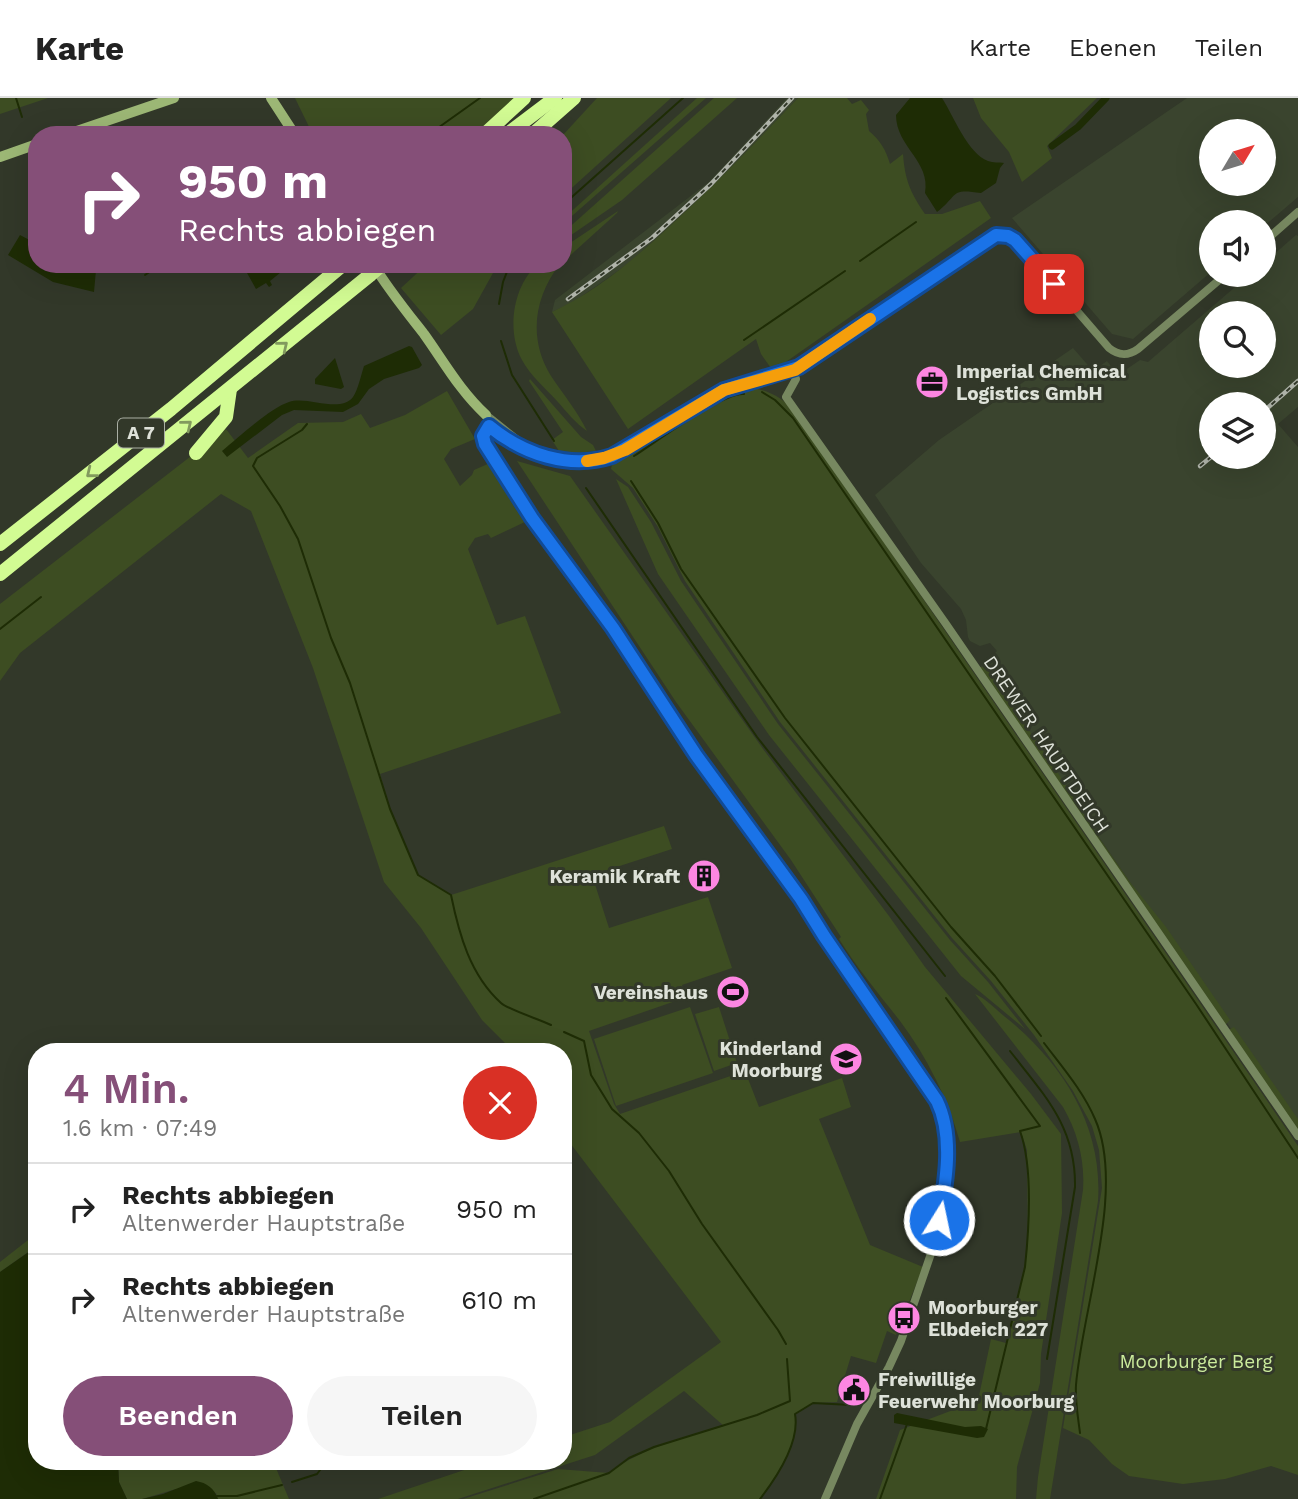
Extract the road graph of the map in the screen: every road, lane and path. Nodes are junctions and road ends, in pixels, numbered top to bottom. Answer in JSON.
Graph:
{"nodes":[{"id":1,"x":174,"y":98,"type":"edge"},
{"id":2,"x":271,"y":98,"type":"edge"},
{"id":3,"x":524,"y":98,"type":"edge"},
{"id":4,"x":555,"y":98,"type":"edge"},
{"id":5,"x":574,"y":98,"type":"edge"},
{"id":6,"x":92,"y":126,"type":"edge"},
{"id":7,"x":289,"y":126,"type":"edge"},
{"id":8,"x":494,"y":126,"type":"edge"},
{"id":9,"x":518,"y":126,"type":"edge"},
{"id":10,"x":542,"y":126,"type":"edge"},
{"id":11,"x":28,"y":147,"type":"edge"},
{"id":12,"x":0,"y":157,"type":"edge"},
{"id":13,"x":1298,"y":212,"type":"edge"},
{"id":14,"x":1276,"y":231,"type":"edge"},
{"id":15,"x":333,"y":273,"type":"edge"},
{"id":16,"x":367,"y":273,"type":"edge"},
{"id":17,"x":375,"y":273,"type":"edge"},
{"id":18,"x":1211,"y":287,"type":"edge"},
{"id":19,"x":793,"y":370,"type":"junction"},
{"id":20,"x":230,"y":389,"type":"junction"},
{"id":21,"x":488,"y":421,"type":"junction"},
{"id":22,"x":196,"y":453,"type":"dead end"},
{"id":23,"x":0,"y":544,"type":"edge"},
{"id":24,"x":0,"y":574,"type":"edge"},
{"id":25,"x":1298,"y":1136,"type":"edge"},
{"id":26,"x":825,"y":1499,"type":"edge"}],
"edges":[{"from":1,"to":6,"type":"street"},
{"from":2,"to":7,"type":"street"},
{"from":3,"to":8,"type":"highway"},
{"from":4,"to":9,"type":"highway"},
{"from":5,"to":10,"type":"highway"},
{"from":11,"to":12,"type":"street"},
{"from":13,"to":14,"type":"street"},
{"from":15,"to":23,"type":"highway","number":"A 7","one_way":true},
{"from":20,"to":16,"type":"highway","number":"A 7","one_way":true},
{"from":17,"to":21,"type":"street"},
{"from":18,"to":19,"type":"street"},
{"from":19,"to":21,"type":"street"},
{"from":19,"to":25,"type":"street","name":"DREWER HAUPTDEICH"},
{"from":20,"to":22,"type":"highway"},
{"from":24,"to":20,"type":"highway","number":"A 7","one_way":true},
{"from":21,"to":26,"type":"street"}]}
